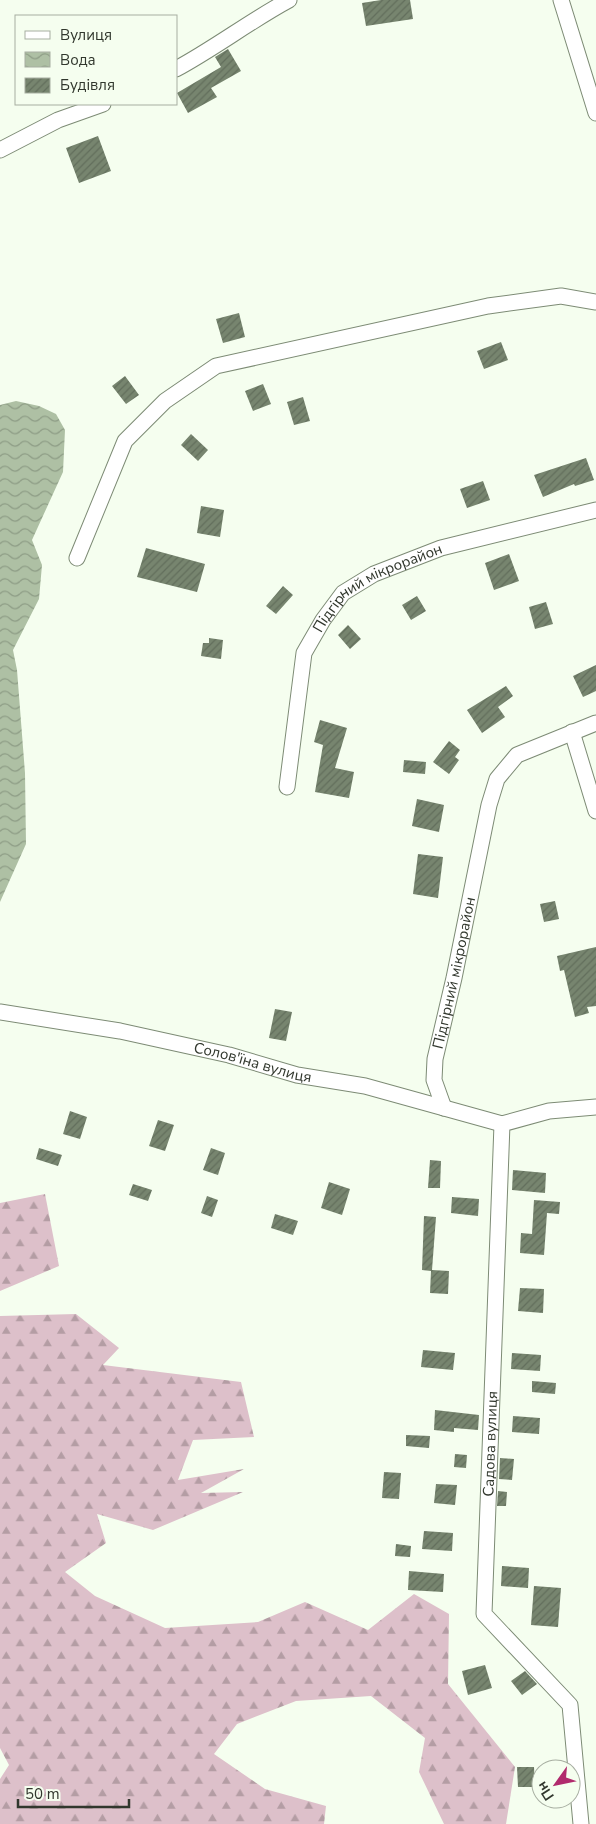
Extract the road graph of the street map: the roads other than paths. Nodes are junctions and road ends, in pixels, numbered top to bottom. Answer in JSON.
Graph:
{"nodes":[{"id":1,"x":289,"y":0,"type":"edge"},
{"id":2,"x":561,"y":0,"type":"edge"},
{"id":3,"x":178,"y":68,"type":"edge"},
{"id":4,"x":100,"y":105,"type":"edge"},
{"id":5,"x":596,"y":113,"type":"edge"},
{"id":6,"x":0,"y":150,"type":"edge"},
{"id":7,"x":596,"y":302,"type":"edge"},
{"id":8,"x":596,"y":510,"type":"edge"},
{"id":9,"x":77,"y":558,"type":"dead end"},
{"id":10,"x":596,"y":723,"type":"edge"},
{"id":11,"x":572,"y":732,"type":"junction"},
{"id":12,"x":287,"y":787,"type":"dead end"},
{"id":13,"x":596,"y":811,"type":"edge"},
{"id":14,"x":0,"y":1012,"type":"edge"},
{"id":15,"x":596,"y":1107,"type":"edge"},
{"id":16,"x":444,"y":1108,"type":"junction"},
{"id":17,"x":502,"y":1124,"type":"junction"},
{"id":18,"x":581,"y":1824,"type":"edge"}],
"edges":[{"from":1,"to":3,"type":"street"},
{"from":2,"to":5,"type":"street"},
{"from":4,"to":6,"type":"street"},
{"from":7,"to":9,"type":"street"},
{"from":8,"to":12,"type":"street","name":"Підгірний мікрорайон"},
{"from":10,"to":11,"type":"street","name":"Підгірний мікрорайон"},
{"from":11,"to":13,"type":"street"},
{"from":11,"to":16,"type":"street","name":"Підгірний мікрорайон"},
{"from":14,"to":16,"type":"street","name":"Солов'їна вулиця"},
{"from":15,"to":17,"type":"street"},
{"from":16,"to":17,"type":"street","name":"Солов'їна вулиця"},
{"from":17,"to":18,"type":"street","name":"Садова вулиця"}]}
